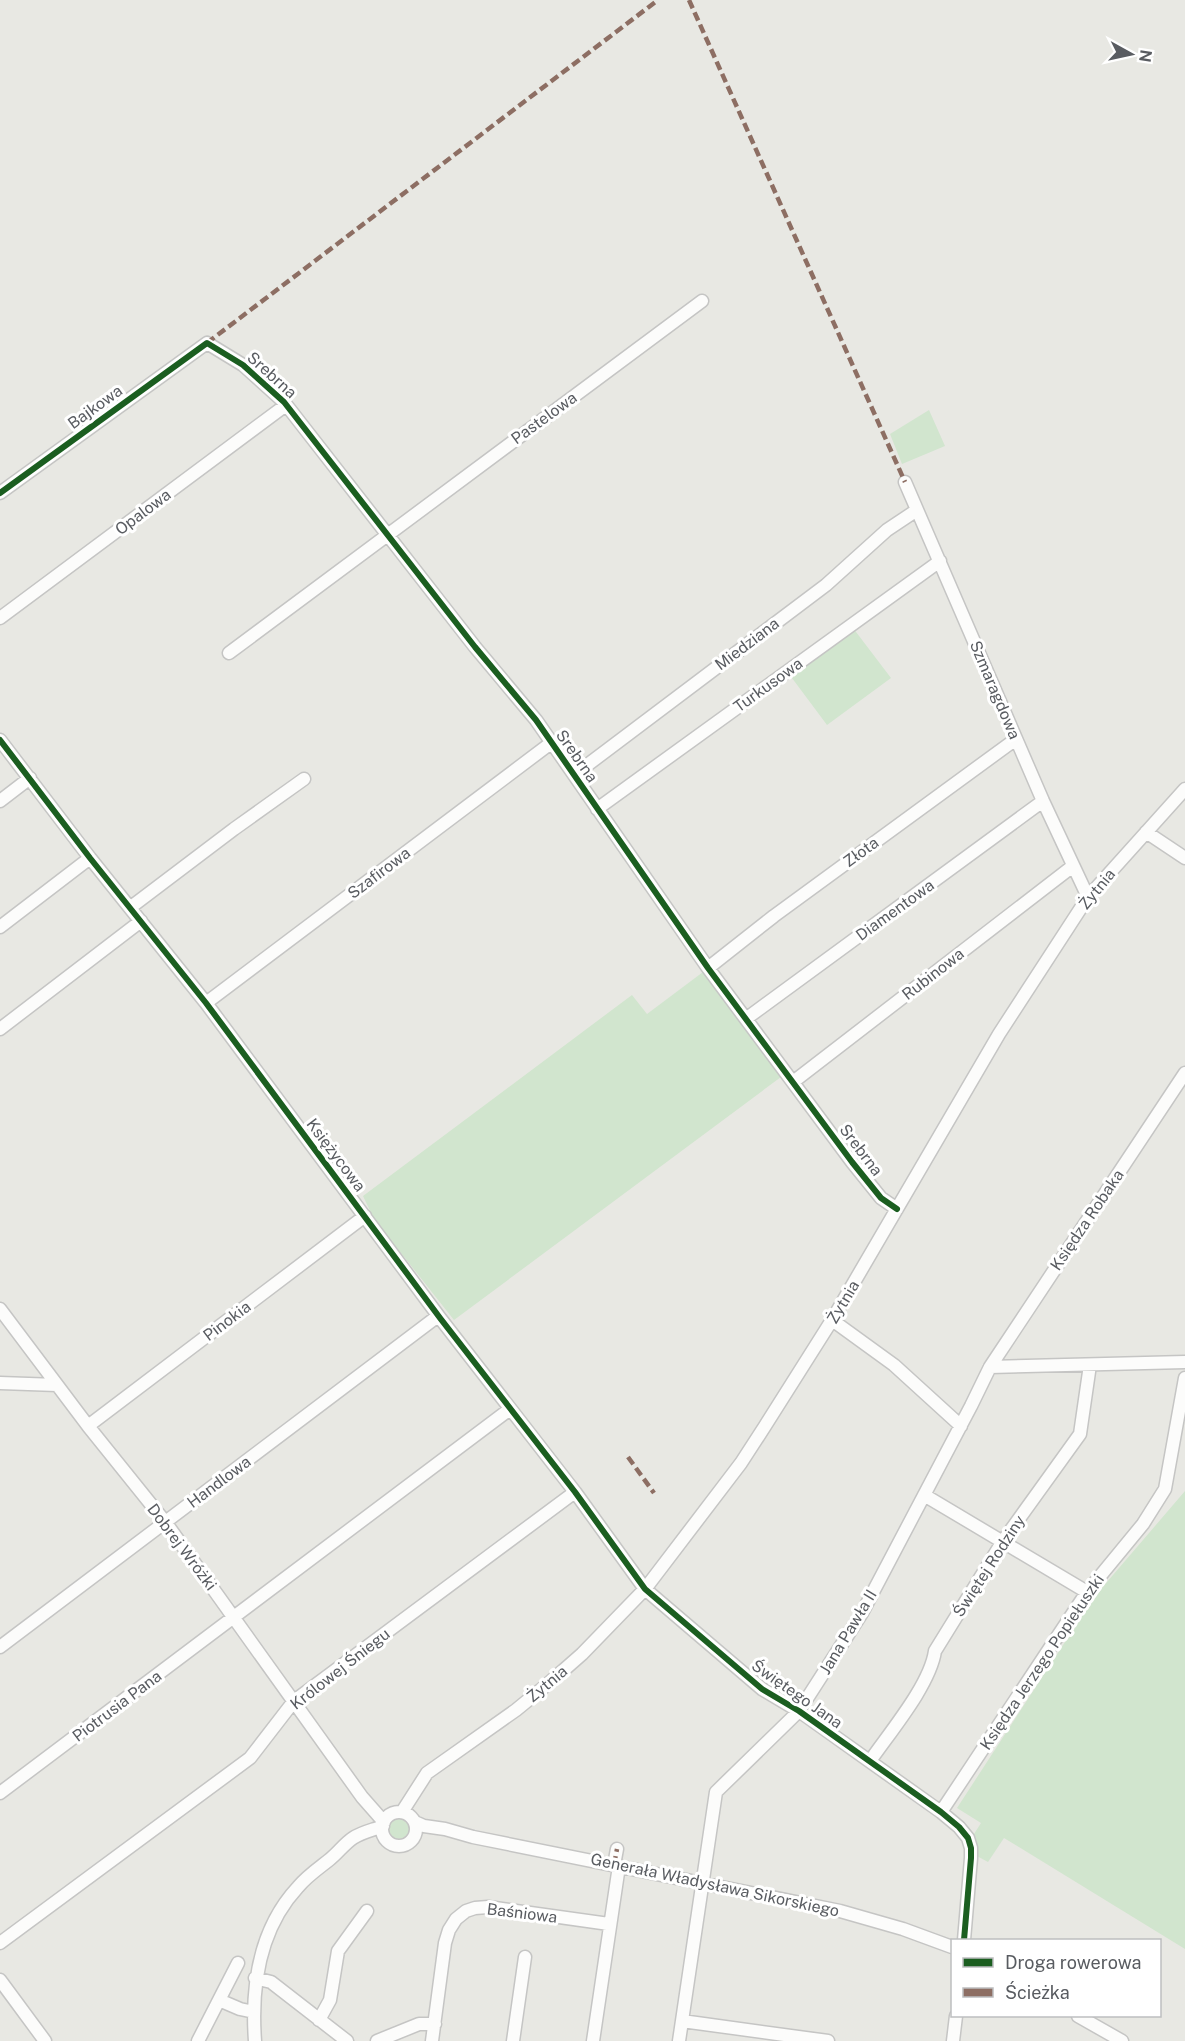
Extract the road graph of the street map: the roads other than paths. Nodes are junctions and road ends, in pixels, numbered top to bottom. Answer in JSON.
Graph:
{"nodes":[{"id":1,"x":702,"y":302,"type":"dead end"},
{"id":2,"x":207,"y":343,"type":"joint"},
{"id":3,"x":286,"y":405,"type":"junction"},
{"id":4,"x":905,"y":482,"type":"dead end"},
{"id":5,"x":0,"y":493,"type":"edge"},
{"id":6,"x":917,"y":510,"type":"junction"},
{"id":7,"x":387,"y":535,"type":"junction"},
{"id":8,"x":940,"y":561,"type":"junction"},
{"id":9,"x":0,"y":618,"type":"edge"},
{"id":10,"x":229,"y":653,"type":"dead end"},
{"id":11,"x":1016,"y":738,"type":"junction"},
{"id":12,"x":0,"y":740,"type":"edge"},
{"id":13,"x":551,"y":743,"type":"junction"},
{"id":14,"x":574,"y":775,"type":"junction"},
{"id":15,"x":30,"y":778,"type":"junction"},
{"id":16,"x":304,"y":779,"type":"dead end"},
{"id":17,"x":1185,"y":789,"type":"edge"},
{"id":18,"x":0,"y":801,"type":"edge"},
{"id":19,"x":1043,"y":801,"type":"junction"},
{"id":20,"x":597,"y":809,"type":"junction"},
{"id":21,"x":1146,"y":832,"type":"junction"},
{"id":22,"x":90,"y":858,"type":"junction"},
{"id":23,"x":1185,"y":858,"type":"edge"},
{"id":24,"x":1073,"y":866,"type":"junction"},
{"id":25,"x":1088,"y":897,"type":"junction"},
{"id":26,"x":131,"y":907,"type":"junction"},
{"id":27,"x":141,"y":921,"type":"junction"},
{"id":28,"x":0,"y":927,"type":"edge"},
{"id":29,"x":708,"y":968,"type":"junction"},
{"id":30,"x":206,"y":1003,"type":"junction"},
{"id":31,"x":747,"y":1018,"type":"junction"},
{"id":32,"x":0,"y":1029,"type":"edge"},
{"id":33,"x":1185,"y":1073,"type":"edge"},
{"id":34,"x":793,"y":1082,"type":"junction"},
{"id":35,"x":897,"y":1209,"type":"junction"},
{"id":36,"x":365,"y":1216,"type":"junction"},
{"id":37,"x":0,"y":1309,"type":"edge"},
{"id":38,"x":438,"y":1316,"type":"junction"},
{"id":39,"x":832,"y":1320,"type":"junction"},
{"id":40,"x":1185,"y":1362,"type":"edge"},
{"id":41,"x":1090,"y":1365,"type":"junction"},
{"id":42,"x":990,"y":1368,"type":"junction"},
{"id":43,"x":1185,"y":1378,"type":"edge"},
{"id":44,"x":0,"y":1383,"type":"edge"},
{"id":45,"x":57,"y":1385,"type":"junction"},
{"id":46,"x":510,"y":1409,"type":"junction"},
{"id":47,"x":88,"y":1426,"type":"junction"},
{"id":48,"x":961,"y":1426,"type":"junction"},
{"id":49,"x":575,"y":1492,"type":"junction"},
{"id":50,"x":924,"y":1495,"type":"junction"},
{"id":51,"x":165,"y":1523,"type":"junction"},
{"id":52,"x":1003,"y":1541,"type":"junction"},
{"id":53,"x":645,"y":1589,"type":"junction"},
{"id":54,"x":1087,"y":1592,"type":"junction"},
{"id":55,"x":234,"y":1618,"type":"junction"},
{"id":56,"x":0,"y":1647,"type":"edge"},
{"id":57,"x":294,"y":1701,"type":"junction"},
{"id":58,"x":799,"y":1711,"type":"junction"},
{"id":59,"x":870,"y":1761,"type":"junction"},
{"id":60,"x":440,"y":1764,"type":"junction"},
{"id":61,"x":0,"y":1794,"type":"edge"},
{"id":62,"x":941,"y":1812,"type":"junction"},
{"id":63,"x":390,"y":1818,"type":"junction"},
{"id":64,"x":414,"y":1820,"type":"junction"},
{"id":65,"x":473,"y":1837,"type":"junction"},
{"id":66,"x":385,"y":1839,"type":"junction"},
{"id":67,"x":413,"y":1839,"type":"junction"},
{"id":68,"x":617,"y":1849,"type":"dead end"},
{"id":69,"x":332,"y":1858,"type":"junction"},
{"id":70,"x":616,"y":1865,"type":"junction"},
{"id":71,"x":702,"y":1883,"type":"junction"},
{"id":72,"x":367,"y":1911,"type":"dead end"},
{"id":73,"x":609,"y":1924,"type":"junction"},
{"id":74,"x":964,"y":1939,"type":"edge"},
{"id":75,"x":0,"y":1943,"type":"edge"},
{"id":76,"x":951,"y":1947,"type":"edge"},
{"id":77,"x":525,"y":1958,"type":"dead end"},
{"id":78,"x":238,"y":1963,"type":"dead end"},
{"id":79,"x":255,"y":1978,"type":"junction"},
{"id":80,"x":0,"y":1980,"type":"edge"},
{"id":81,"x":219,"y":2000,"type":"junction"},
{"id":82,"x":254,"y":2012,"type":"junction"},
{"id":83,"x":956,"y":2017,"type":"edge"},
{"id":84,"x":1080,"y":2017,"type":"edge"},
{"id":85,"x":319,"y":2020,"type":"junction"},
{"id":86,"x":682,"y":2022,"type":"junction"},
{"id":87,"x":435,"y":2024,"type":"junction"},
{"id":88,"x":45,"y":2041,"type":"edge"},
{"id":89,"x":198,"y":2041,"type":"edge"},
{"id":90,"x":255,"y":2041,"type":"edge"},
{"id":91,"x":347,"y":2041,"type":"edge"},
{"id":92,"x":377,"y":2041,"type":"edge"},
{"id":93,"x":432,"y":2041,"type":"edge"},
{"id":94,"x":513,"y":2041,"type":"edge"},
{"id":95,"x":593,"y":2041,"type":"edge"},
{"id":96,"x":680,"y":2041,"type":"edge"},
{"id":97,"x":828,"y":2041,"type":"edge"},
{"id":98,"x":953,"y":2041,"type":"edge"},
{"id":99,"x":1122,"y":2041,"type":"edge"}],
"edges":[{"from":1,"to":7,"type":"street","name":"Pastelowa"},
{"from":2,"to":3,"type":"street","name":"Srebrna"},
{"from":2,"to":5,"type":"street","name":"Bajkowa"},
{"from":3,"to":7,"type":"street","name":"Srebrna"},
{"from":3,"to":9,"type":"street","name":"Opalowa"},
{"from":4,"to":6,"type":"street","name":"Szmaragdowa"},
{"from":6,"to":8,"type":"street","name":"Szmaragdowa"},
{"from":6,"to":14,"type":"street","name":"Miedziana"},
{"from":7,"to":10,"type":"street","name":"Pastelowa"},
{"from":7,"to":13,"type":"street","name":"Srebrna"},
{"from":8,"to":11,"type":"street","name":"Szmaragdowa"},
{"from":8,"to":20,"type":"street","name":"Turkusowa"},
{"from":11,"to":19,"type":"street","name":"Szmaragdowa"},
{"from":11,"to":29,"type":"street","name":"Złota"},
{"from":12,"to":15,"type":"street","name":"Księżycowa"},
{"from":13,"to":14,"type":"street","name":"Srebrna"},
{"from":13,"to":30,"type":"street","name":"Szafirowa"},
{"from":14,"to":20,"type":"street","name":"Srebrna"},
{"from":15,"to":18,"type":"street"},
{"from":15,"to":22,"type":"street","name":"Księżycowa"},
{"from":16,"to":26,"type":"street"},
{"from":17,"to":21,"type":"street","name":"Żytnia"},
{"from":19,"to":24,"type":"street","name":"Szmaragdowa"},
{"from":19,"to":31,"type":"street","name":"Diamentowa"},
{"from":20,"to":29,"type":"street","name":"Srebrna"},
{"from":21,"to":23,"type":"street"},
{"from":21,"to":25,"type":"street","name":"Żytnia"},
{"from":22,"to":26,"type":"street","name":"Księżycowa"},
{"from":22,"to":28,"type":"street"},
{"from":24,"to":25,"type":"street","name":"Szmaragdowa"},
{"from":24,"to":34,"type":"street","name":"Rubinowa"},
{"from":25,"to":35,"type":"street","name":"Żytnia"},
{"from":26,"to":27,"type":"street","name":"Księżycowa"},
{"from":27,"to":30,"type":"street","name":"Księżycowa"},
{"from":27,"to":32,"type":"street"},
{"from":29,"to":31,"type":"street","name":"Srebrna"},
{"from":30,"to":36,"type":"street","name":"Księżycowa"},
{"from":31,"to":34,"type":"street","name":"Srebrna"},
{"from":33,"to":42,"type":"street","name":"Księdza Robaka"},
{"from":34,"to":35,"type":"street","name":"Srebrna"},
{"from":35,"to":39,"type":"street","name":"Żytnia"},
{"from":36,"to":38,"type":"street","name":"Księżycowa"},
{"from":36,"to":47,"type":"street","name":"Pinokia"},
{"from":37,"to":45,"type":"street","name":"Dobrej Wróżki"},
{"from":38,"to":46,"type":"street","name":"Księżycowa"},
{"from":38,"to":51,"type":"street","name":"Handlowa"},
{"from":39,"to":48,"type":"street"},
{"from":39,"to":53,"type":"street","name":"Żytnia"},
{"from":40,"to":41,"type":"street"},
{"from":41,"to":42,"type":"street"},
{"from":41,"to":52,"type":"street","name":"Świętej Rodziny"},
{"from":42,"to":48,"type":"street","name":"Jana Pawła II"},
{"from":43,"to":54,"type":"street","name":"Księdza Jerzego Popiełuszki"},
{"from":44,"to":45,"type":"street"},
{"from":45,"to":47,"type":"street","name":"Dobrej Wróżki"},
{"from":46,"to":49,"type":"street","name":"Księżycowa"},
{"from":46,"to":55,"type":"street","name":"Piotrusia Pana"},
{"from":47,"to":51,"type":"street","name":"Dobrej Wróżki"},
{"from":48,"to":50,"type":"street","name":"Jana Pawła II"},
{"from":49,"to":53,"type":"street","name":"Księżycowa"},
{"from":49,"to":57,"type":"street","name":"Królowej Śniegu"},
{"from":50,"to":52,"type":"street"},
{"from":50,"to":58,"type":"street","name":"Jana Pawła II"},
{"from":51,"to":55,"type":"street","name":"Dobrej Wróżki"},
{"from":51,"to":56,"type":"street","name":"Handlowa"},
{"from":52,"to":54,"type":"street"},
{"from":52,"to":59,"type":"street","name":"Świętej Rodziny"},
{"from":53,"to":58,"type":"street","name":"Świętego Jana"},
{"from":53,"to":60,"type":"street","name":"Żytnia"},
{"from":54,"to":62,"type":"street","name":"Księdza Jerzego Popiełuszki"},
{"from":55,"to":57,"type":"street","name":"Dobrej Wróżki"},
{"from":55,"to":61,"type":"street","name":"Piotrusia Pana"},
{"from":57,"to":63,"type":"street","name":"Dobrej Wróżki"},
{"from":57,"to":75,"type":"street","name":"Królowej Śniegu"},
{"from":58,"to":59,"type":"street","name":"Świętego Jana"},
{"from":58,"to":71,"type":"street","name":"Jana Pawła II"},
{"from":59,"to":62,"type":"street","name":"Świętego Jana"},
{"from":60,"to":63,"type":"street","name":"Żytnia"},
{"from":60,"to":64,"type":"street","name":"Żytnia"},
{"from":62,"to":74,"type":"street","name":"Świętego Jana"},
{"from":63,"to":64,"type":"street"},
{"from":63,"to":66,"type":"street"},
{"from":63,"to":69,"type":"street"},
{"from":64,"to":65,"type":"street","name":"Generała Władysława Sikorskiego"},
{"from":64,"to":67,"type":"street"},
{"from":65,"to":67,"type":"street","name":"Generała Władysława Sikorskiego"},
{"from":65,"to":70,"type":"street","name":"Generała Władysława Sikorskiego"},
{"from":66,"to":67,"type":"street"},
{"from":66,"to":69,"type":"street"},
{"from":68,"to":70,"type":"street"},
{"from":69,"to":79,"type":"street"},
{"from":70,"to":71,"type":"street","name":"Generała Władysława Sikorskiego"},
{"from":70,"to":73,"type":"street"},
{"from":71,"to":76,"type":"street","name":"Generała Władysława Sikorskiego"},
{"from":71,"to":86,"type":"street","name":"Jana Pawła II"},
{"from":72,"to":85,"type":"street"},
{"from":73,"to":87,"type":"street","name":"Baśniowa"},
{"from":73,"to":95,"type":"street"},
{"from":77,"to":94,"type":"street"},
{"from":78,"to":81,"type":"street"},
{"from":79,"to":82,"type":"street"},
{"from":79,"to":85,"type":"street"},
{"from":80,"to":88,"type":"street"},
{"from":81,"to":82,"type":"street"},
{"from":81,"to":89,"type":"street"},
{"from":82,"to":90,"type":"street"},
{"from":83,"to":98,"type":"street"},
{"from":84,"to":99,"type":"street"},
{"from":85,"to":91,"type":"street"},
{"from":86,"to":96,"type":"street","name":"Jana Pawła II"},
{"from":86,"to":97,"type":"street"},
{"from":87,"to":92,"type":"street"},
{"from":87,"to":93,"type":"street","name":"Baśniowa"}]}
